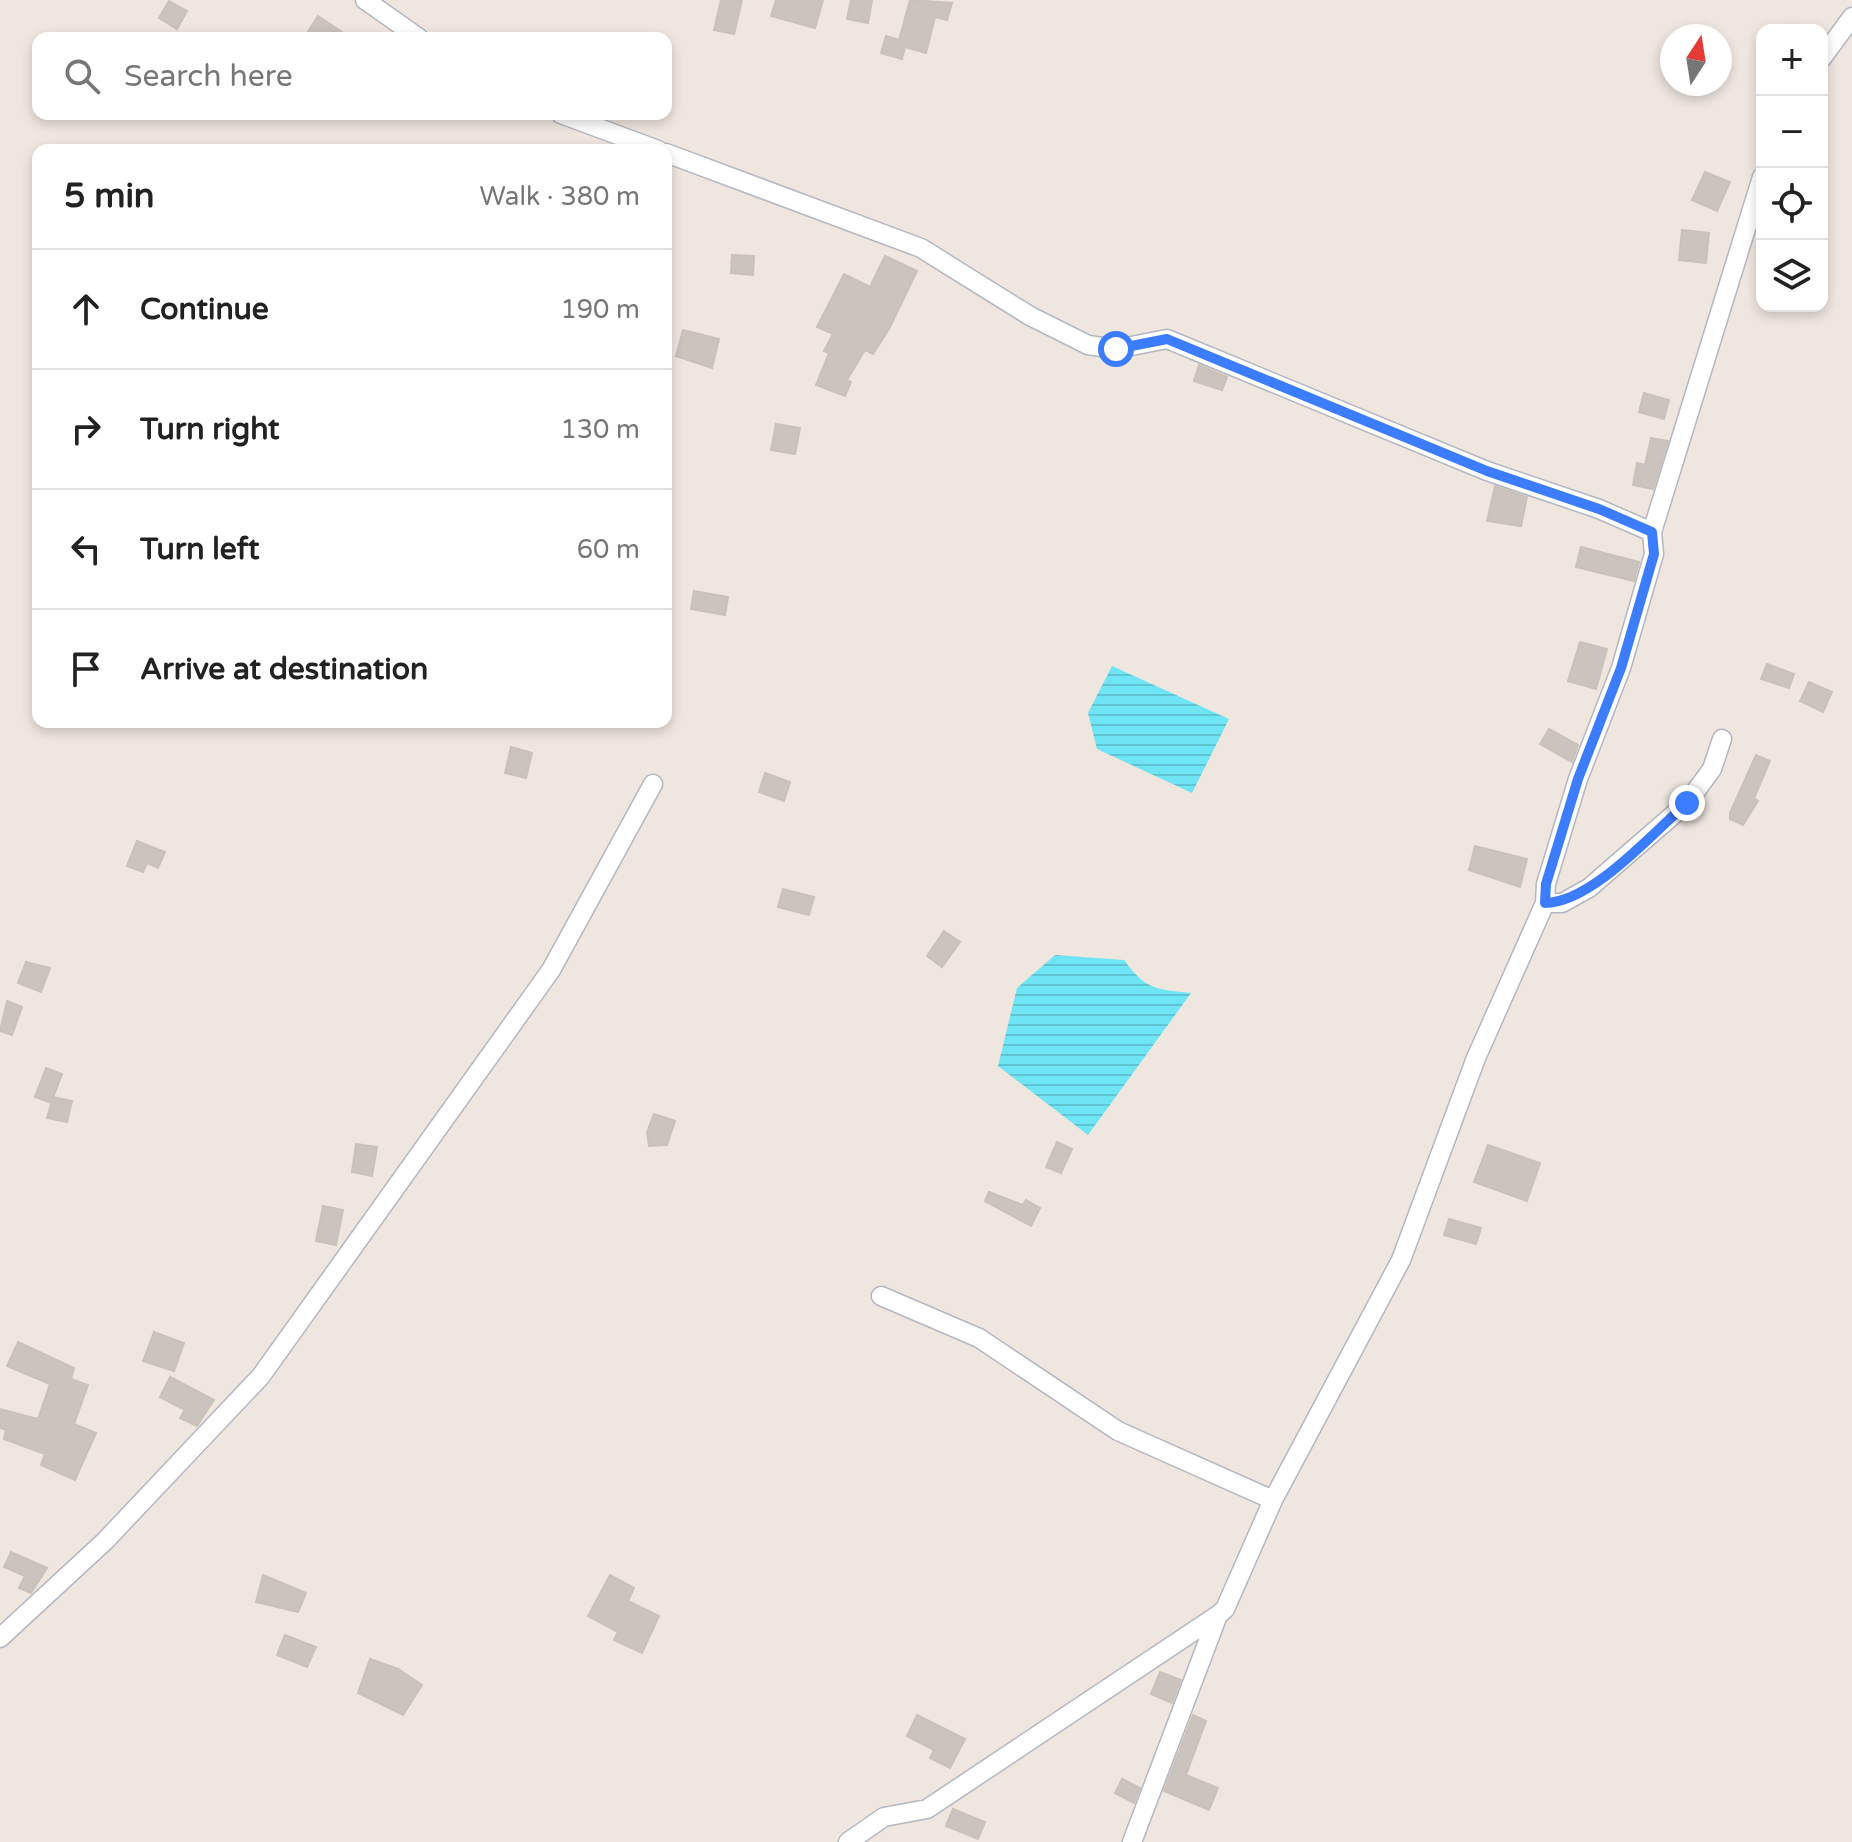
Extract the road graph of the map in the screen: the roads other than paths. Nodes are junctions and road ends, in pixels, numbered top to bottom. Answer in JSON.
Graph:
{"nodes":[{"id":1,"x":365,"y":0,"type":"edge"},
{"id":2,"x":1852,"y":17,"type":"edge"},
{"id":3,"x":410,"y":32,"type":"edge"},
{"id":4,"x":1828,"y":50,"type":"edge"},
{"id":5,"x":577,"y":120,"type":"edge"},
{"id":6,"x":642,"y":144,"type":"edge"},
{"id":7,"x":672,"y":155,"type":"edge"},
{"id":8,"x":1756,"y":196,"type":"edge"},
{"id":9,"x":1652,"y":532,"type":"junction"},
{"id":10,"x":1722,"y":739,"type":"dead end"},
{"id":11,"x":653,"y":784,"type":"dead end"},
{"id":12,"x":1545,"y":903,"type":"junction"},
{"id":13,"x":881,"y":1296,"type":"dead end"},
{"id":14,"x":1273,"y":1500,"type":"junction"},
{"id":15,"x":1218,"y":1615,"type":"junction"},
{"id":16,"x":0,"y":1638,"type":"edge"},
{"id":17,"x":848,"y":1842,"type":"edge"},
{"id":18,"x":1132,"y":1842,"type":"edge"}],
"edges":[{"from":1,"to":3,"type":"street"},
{"from":2,"to":4,"type":"street"},
{"from":5,"to":6,"type":"street"},
{"from":7,"to":9,"type":"street"},
{"from":8,"to":9,"type":"street"},
{"from":9,"to":12,"type":"street"},
{"from":10,"to":12,"type":"street"},
{"from":11,"to":16,"type":"street"},
{"from":12,"to":14,"type":"street"},
{"from":13,"to":14,"type":"street"},
{"from":14,"to":15,"type":"street"},
{"from":15,"to":17,"type":"street"},
{"from":15,"to":18,"type":"street"}]}
